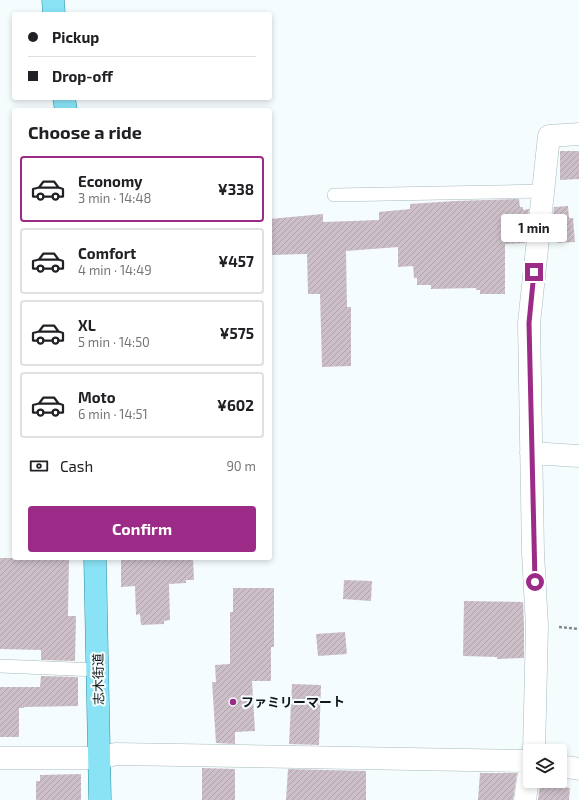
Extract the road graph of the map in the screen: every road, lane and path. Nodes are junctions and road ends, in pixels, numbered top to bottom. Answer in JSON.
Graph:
{"nodes":[{"id":1,"x":53,"y":0,"type":"edge"},
{"id":2,"x":54,"y":12,"type":"edge"},
{"id":3,"x":579,"y":134,"type":"edge"},
{"id":4,"x":543,"y":191,"type":"junction"},
{"id":5,"x":334,"y":196,"type":"dead end"},
{"id":6,"x":531,"y":453,"type":"junction"},
{"id":7,"x":579,"y":456,"type":"edge"},
{"id":8,"x":95,"y":560,"type":"edge"},
{"id":9,"x":0,"y":666,"type":"edge"},
{"id":10,"x":98,"y":670,"type":"junction"},
{"id":11,"x":534,"y":744,"type":"edge"},
{"id":12,"x":0,"y":758,"type":"edge"},
{"id":13,"x":99,"y":758,"type":"junction"},
{"id":14,"x":523,"y":762,"type":"edge"},
{"id":15,"x":567,"y":767,"type":"edge"},
{"id":16,"x":579,"y":769,"type":"edge"},
{"id":17,"x":527,"y":788,"type":"edge"},
{"id":18,"x":100,"y":800,"type":"edge"},
{"id":19,"x":525,"y":800,"type":"edge"}],
"edges":[{"from":1,"to":2,"type":"main road"},
{"from":3,"to":4,"type":"street"},
{"from":4,"to":5,"type":"lane"},
{"from":4,"to":6,"type":"street"},
{"from":6,"to":7,"type":"street"},
{"from":6,"to":11,"type":"street"},
{"from":8,"to":10,"type":"main road","name":"志木街道"},
{"from":9,"to":10,"type":"lane"},
{"from":10,"to":13,"type":"main road","name":"志木街道"},
{"from":12,"to":13,"type":"street"},
{"from":13,"to":14,"type":"street"},
{"from":13,"to":18,"type":"main road","name":"志木街道"},
{"from":15,"to":16,"type":"street"},
{"from":17,"to":19,"type":"street"}]}
